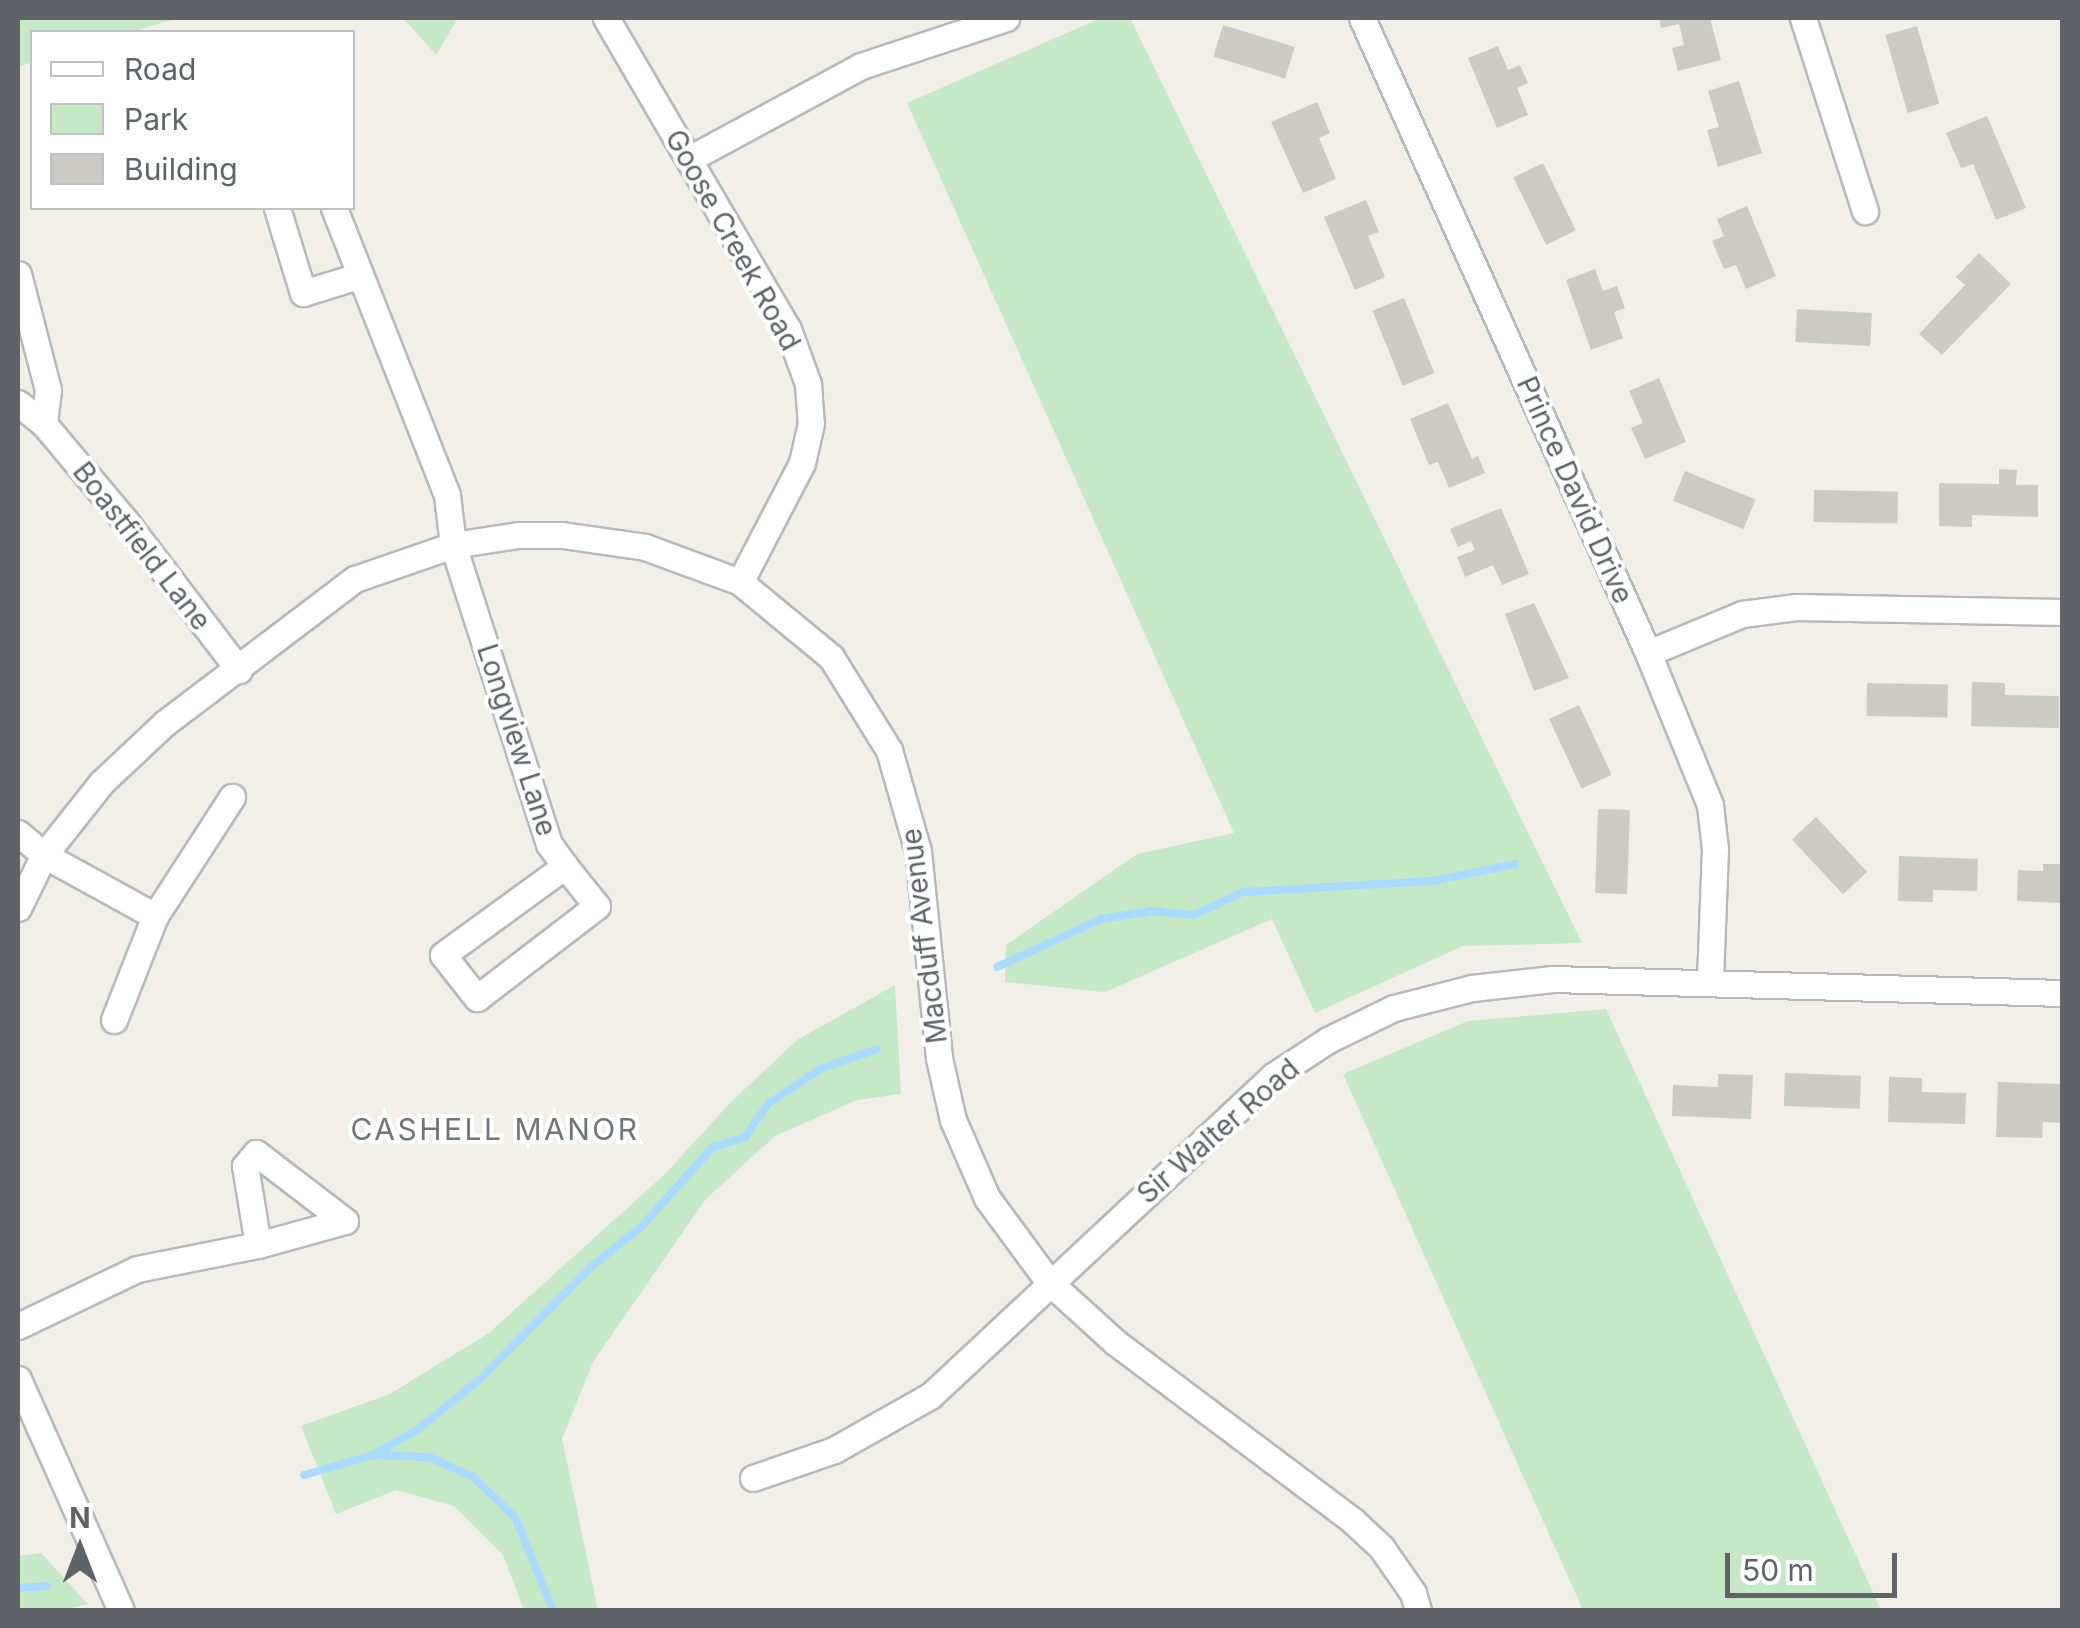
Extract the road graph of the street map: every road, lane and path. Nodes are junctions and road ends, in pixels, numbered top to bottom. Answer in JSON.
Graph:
{"nodes":[{"id":1,"x":606,"y":18,"type":"edge"},
{"id":2,"x":1006,"y":18,"type":"edge"},
{"id":3,"x":1362,"y":18,"type":"edge"},
{"id":4,"x":1803,"y":18,"type":"edge"},
{"id":5,"x":689,"y":158,"type":"junction"},
{"id":6,"x":278,"y":210,"type":"edge"},
{"id":7,"x":335,"y":210,"type":"edge"},
{"id":8,"x":1865,"y":211,"type":"dead end"},
{"id":9,"x":18,"y":274,"type":"edge"},
{"id":10,"x":358,"y":276,"type":"junction"},
{"id":11,"x":18,"y":403,"type":"edge"},
{"id":12,"x":44,"y":424,"type":"junction"},
{"id":13,"x":453,"y":545,"type":"junction"},
{"id":14,"x":740,"y":582,"type":"junction"},
{"id":15,"x":2062,"y":612,"type":"edge"},
{"id":16,"x":1648,"y":652,"type":"junction"},
{"id":17,"x":239,"y":670,"type":"junction"},
{"id":18,"x":232,"y":797,"type":"dead end"},
{"id":19,"x":18,"y":833,"type":"edge"},
{"id":20,"x":44,"y":855,"type":"junction"},
{"id":21,"x":566,"y":866,"type":"junction"},
{"id":22,"x":18,"y":908,"type":"edge"},
{"id":23,"x":155,"y":916,"type":"junction"},
{"id":24,"x":1710,"y":980,"type":"junction"},
{"id":25,"x":2062,"y":993,"type":"edge"},
{"id":26,"x":114,"y":1020,"type":"dead end"},
{"id":27,"x":258,"y":1245,"type":"dead end"},
{"id":28,"x":1049,"y":1282,"type":"junction"},
{"id":29,"x":18,"y":1326,"type":"edge"},
{"id":30,"x":18,"y":1379,"type":"edge"},
{"id":31,"x":753,"y":1478,"type":"dead end"},
{"id":32,"x":121,"y":1610,"type":"edge"},
{"id":33,"x":1418,"y":1610,"type":"edge"}],
"edges":[{"from":1,"to":5,"type":"street","name":"Goose Creek Road"},
{"from":2,"to":5,"type":"street"},
{"from":3,"to":16,"type":"street","name":"Prince David Drive"},
{"from":4,"to":8,"type":"street"},
{"from":5,"to":14,"type":"street","name":"Goose Creek Road"},
{"from":6,"to":10,"type":"street"},
{"from":7,"to":10,"type":"street","name":"Longview Lane"},
{"from":9,"to":12,"type":"street"},
{"from":10,"to":13,"type":"street","name":"Longview Lane"},
{"from":11,"to":12,"type":"street","name":"Boastfield Lane"},
{"from":12,"to":17,"type":"street","name":"Boastfield Lane"},
{"from":13,"to":14,"type":"street","name":"Macduff Avenue"},
{"from":13,"to":17,"type":"street","name":"Macduff Avenue"},
{"from":13,"to":21,"type":"street","name":"Longview Lane"},
{"from":14,"to":28,"type":"street","name":"Macduff Avenue"},
{"from":15,"to":16,"type":"street"},
{"from":16,"to":24,"type":"street","name":"Prince David Drive"},
{"from":17,"to":20,"type":"street","name":"Macduff Avenue"},
{"from":18,"to":23,"type":"street"},
{"from":19,"to":20,"type":"street"},
{"from":20,"to":22,"type":"street","name":"Macduff Avenue"},
{"from":20,"to":23,"type":"street"},
{"from":21,"to":21,"type":"street","name":"Longview Lane"},
{"from":23,"to":26,"type":"street"},
{"from":24,"to":25,"type":"street","name":"Sir Walter Road"},
{"from":24,"to":28,"type":"street","name":"Sir Walter Road"},
{"from":27,"to":29,"type":"street"},
{"from":28,"to":31,"type":"street","name":"Sir Walter Road"},
{"from":28,"to":33,"type":"street","name":"Macduff Avenue"},
{"from":30,"to":32,"type":"street"}]}
